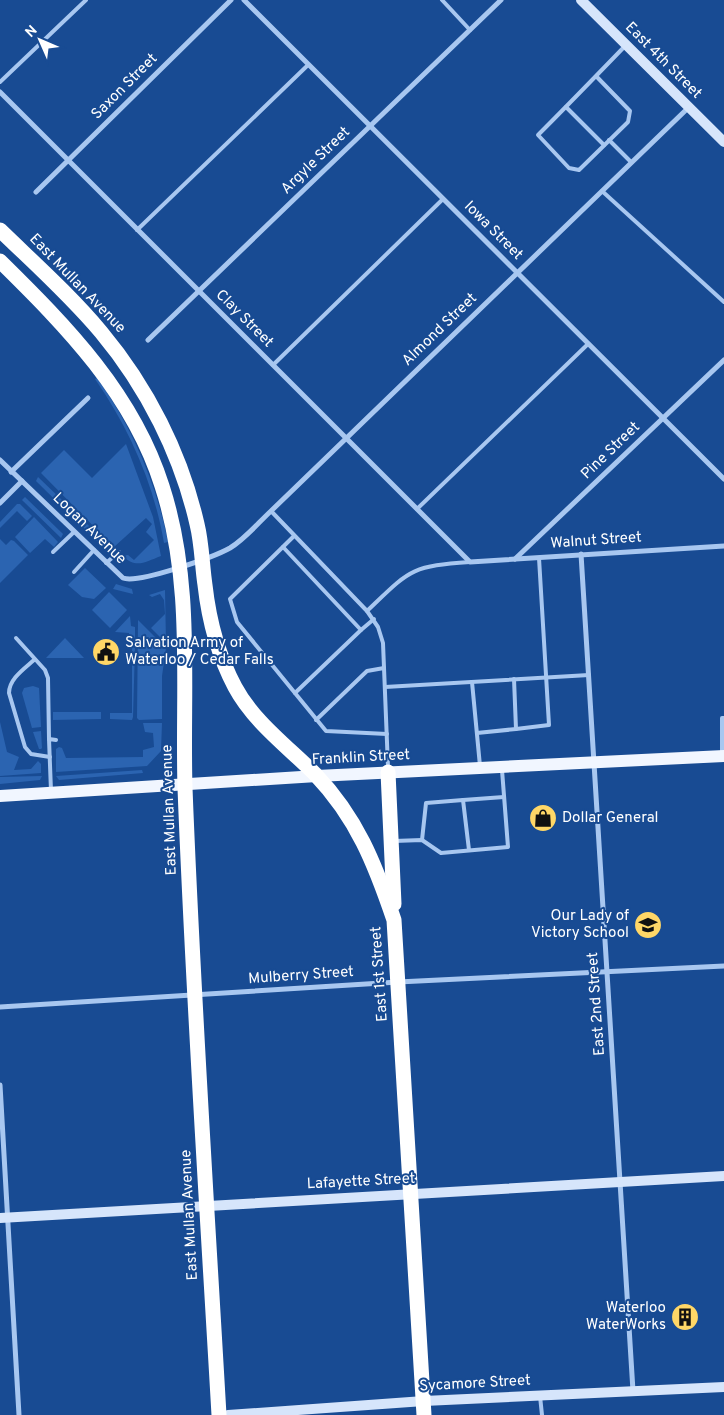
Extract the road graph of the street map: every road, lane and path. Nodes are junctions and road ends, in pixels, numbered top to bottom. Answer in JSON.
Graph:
{"nodes":[{"id":1,"x":86,"y":0,"type":"edge"},
{"id":2,"x":231,"y":0,"type":"edge"},
{"id":3,"x":244,"y":0,"type":"edge"},
{"id":4,"x":442,"y":0,"type":"edge"},
{"id":5,"x":501,"y":0,"type":"edge"},
{"id":6,"x":581,"y":0,"type":"edge"},
{"id":7,"x":470,"y":30,"type":"junction"},
{"id":8,"x":626,"y":45,"type":"junction"},
{"id":9,"x":308,"y":64,"type":"junction"},
{"id":10,"x":596,"y":76,"type":"junction"},
{"id":11,"x":0,"y":82,"type":"edge"},
{"id":12,"x":0,"y":92,"type":"edge"},
{"id":13,"x":566,"y":107,"type":"junction"},
{"id":14,"x":688,"y":108,"type":"junction"},
{"id":15,"x":370,"y":126,"type":"junction"},
{"id":16,"x":609,"y":140,"type":"junction"},
{"id":17,"x":724,"y":142,"type":"edge"},
{"id":18,"x":604,"y":146,"type":"junction"},
{"id":19,"x":68,"y":160,"type":"junction"},
{"id":20,"x":631,"y":162,"type":"junction"},
{"id":21,"x":602,"y":191,"type":"junction"},
{"id":22,"x":36,"y":192,"type":"dead end"},
{"id":23,"x":443,"y":199,"type":"junction"},
{"id":24,"x":0,"y":230,"type":"edge"},
{"id":25,"x":137,"y":230,"type":"junction"},
{"id":26,"x":0,"y":261,"type":"edge"},
{"id":27,"x":517,"y":273,"type":"junction"},
{"id":28,"x":199,"y":291,"type":"junction"},
{"id":29,"x":724,"y":302,"type":"edge"},
{"id":30,"x":148,"y":340,"type":"dead end"},
{"id":31,"x":588,"y":344,"type":"junction"},
{"id":32,"x":724,"y":360,"type":"edge"},
{"id":33,"x":273,"y":366,"type":"junction"},
{"id":34,"x":88,"y":398,"type":"dead end"},
{"id":35,"x":662,"y":419,"type":"junction"},
{"id":36,"x":346,"y":439,"type":"junction"},
{"id":37,"x":0,"y":460,"type":"edge"},
{"id":38,"x":12,"y":472,"type":"junction"},
{"id":39,"x":724,"y":479,"type":"edge"},
{"id":40,"x":22,"y":481,"type":"junction"},
{"id":41,"x":0,"y":503,"type":"edge"},
{"id":42,"x":417,"y":509,"type":"junction"},
{"id":43,"x":271,"y":511,"type":"junction"},
{"id":44,"x":74,"y":532,"type":"junction"},
{"id":45,"x":294,"y":536,"type":"junction"},
{"id":46,"x":283,"y":546,"type":"junction"},
{"id":47,"x":724,"y":546,"type":"edge"},
{"id":48,"x":94,"y":550,"type":"junction"},
{"id":49,"x":53,"y":552,"type":"dead end"},
{"id":50,"x":119,"y":552,"type":"dead end"},
{"id":51,"x":581,"y":554,"type":"junction"},
{"id":52,"x":202,"y":558,"type":"junction"},
{"id":53,"x":539,"y":558,"type":"junction"},
{"id":54,"x":515,"y":560,"type":"junction"},
{"id":55,"x":470,"y":562,"type":"junction"},
{"id":56,"x":106,"y":563,"type":"junction"},
{"id":57,"x":180,"y":566,"type":"junction"},
{"id":58,"x":74,"y":572,"type":"dead end"},
{"id":59,"x":368,"y":611,"type":"junction"},
{"id":60,"x":374,"y":619,"type":"junction"},
{"id":61,"x":362,"y":630,"type":"junction"},
{"id":62,"x":16,"y":638,"type":"dead end"},
{"id":63,"x":34,"y":660,"type":"junction"},
{"id":64,"x":384,"y":668,"type":"junction"},
{"id":65,"x":589,"y":675,"type":"junction"},
{"id":66,"x":547,"y":678,"type":"junction"},
{"id":67,"x":514,"y":679,"type":"junction"},
{"id":68,"x":472,"y":682,"type":"junction"},
{"id":69,"x":384,"y":687,"type":"junction"},
{"id":70,"x":295,"y":693,"type":"junction"},
{"id":71,"x":724,"y":718,"type":"edge"},
{"id":72,"x":316,"y":720,"type":"junction"},
{"id":73,"x":516,"y":729,"type":"junction"},
{"id":74,"x":477,"y":733,"type":"junction"},
{"id":75,"x":386,"y":734,"type":"junction"},
{"id":76,"x":49,"y":740,"type":"junction"},
{"id":77,"x":56,"y":740,"type":"dead end"},
{"id":78,"x":723,"y":756,"type":"edge"},
{"id":79,"x":50,"y":757,"type":"junction"},
{"id":80,"x":594,"y":763,"type":"junction"},
{"id":81,"x":502,"y":767,"type":"junction"},
{"id":82,"x":480,"y":768,"type":"junction"},
{"id":83,"x":388,"y":772,"type":"junction"},
{"id":84,"x":316,"y":776,"type":"junction"},
{"id":85,"x":185,"y":785,"type":"junction"},
{"id":86,"x":52,"y":793,"type":"junction"},
{"id":87,"x":0,"y":796,"type":"edge"},
{"id":88,"x":504,"y":797,"type":"junction"},
{"id":89,"x":464,"y":800,"type":"junction"},
{"id":90,"x":422,"y":840,"type":"junction"},
{"id":91,"x":392,"y":841,"type":"junction"},
{"id":92,"x":469,"y":850,"type":"junction"},
{"id":93,"x":394,"y":920,"type":"junction"},
{"id":94,"x":724,"y":966,"type":"edge"},
{"id":95,"x":607,"y":972,"type":"junction"},
{"id":96,"x":398,"y":982,"type":"junction"},
{"id":97,"x":196,"y":996,"type":"junction"},
{"id":98,"x":0,"y":1007,"type":"edge"},
{"id":99,"x":0,"y":1085,"type":"edge"},
{"id":100,"x":724,"y":1176,"type":"edge"},
{"id":101,"x":620,"y":1182,"type":"junction"},
{"id":102,"x":411,"y":1194,"type":"junction"},
{"id":103,"x":207,"y":1206,"type":"junction"},
{"id":104,"x":4,"y":1218,"type":"edge"},
{"id":105,"x":724,"y":1387,"type":"edge"},
{"id":106,"x":633,"y":1392,"type":"junction"},
{"id":107,"x":540,"y":1396,"type":"junction"},
{"id":108,"x":424,"y":1408,"type":"edge"},
{"id":109,"x":19,"y":1415,"type":"edge"},
{"id":110,"x":219,"y":1415,"type":"edge"},
{"id":111,"x":228,"y":1415,"type":"edge"},
{"id":112,"x":542,"y":1415,"type":"edge"}],
"edges":[{"from":1,"to":11,"type":"lane"},
{"from":2,"to":19,"type":"street","name":"Saxon Street"},
{"from":3,"to":9,"type":"street","name":"Iowa Street"},
{"from":4,"to":7,"type":"lane"},
{"from":5,"to":7,"type":"street","name":"Argyle Street"},
{"from":6,"to":8,"type":"street","name":"East 4th Street"},
{"from":7,"to":15,"type":"street","name":"Argyle Street"},
{"from":8,"to":10,"type":"lane"},
{"from":8,"to":14,"type":"street","name":"East 4th Street"},
{"from":9,"to":15,"type":"street","name":"Iowa Street"},
{"from":9,"to":25,"type":"lane"},
{"from":10,"to":13,"type":"lane"},
{"from":10,"to":16,"type":"lane"},
{"from":12,"to":19,"type":"street","name":"Clay Street"},
{"from":13,"to":18,"type":"lane"},
{"from":13,"to":18,"type":"lane"},
{"from":14,"to":17,"type":"street","name":"East 4th Street"},
{"from":14,"to":20,"type":"street","name":"Almond Street"},
{"from":15,"to":23,"type":"street","name":"Iowa Street"},
{"from":15,"to":28,"type":"street","name":"Argyle Street"},
{"from":16,"to":18,"type":"lane"},
{"from":16,"to":20,"type":"lane"},
{"from":19,"to":22,"type":"street","name":"Saxon Street"},
{"from":19,"to":25,"type":"street","name":"Clay Street"},
{"from":20,"to":21,"type":"street","name":"Almond Street"},
{"from":21,"to":27,"type":"street","name":"Almond Street"},
{"from":21,"to":29,"type":"lane"},
{"from":23,"to":27,"type":"street","name":"Iowa Street"},
{"from":23,"to":33,"type":"lane"},
{"from":24,"to":52,"type":"highway","name":"East Mullan Avenue"},
{"from":25,"to":28,"type":"street","name":"Clay Street"},
{"from":26,"to":57,"type":"highway","name":"East Mullan Avenue"},
{"from":27,"to":31,"type":"street","name":"Iowa Street"},
{"from":27,"to":36,"type":"street","name":"Almond Street"},
{"from":28,"to":30,"type":"street","name":"Argyle Street"},
{"from":28,"to":33,"type":"street","name":"Clay Street"},
{"from":31,"to":35,"type":"street","name":"Iowa Street"},
{"from":31,"to":42,"type":"lane"},
{"from":32,"to":35,"type":"street","name":"Pine Street"},
{"from":33,"to":36,"type":"street","name":"Clay Street"},
{"from":34,"to":38,"type":"street"},
{"from":35,"to":39,"type":"street","name":"Iowa Street"},
{"from":35,"to":54,"type":"street","name":"Pine Street"},
{"from":36,"to":42,"type":"street","name":"Clay Street"},
{"from":36,"to":43,"type":"street","name":"Almond Street"},
{"from":37,"to":38,"type":"street","name":"Logan Avenue"},
{"from":38,"to":40,"type":"street","name":"Logan Avenue"},
{"from":40,"to":41,"type":"street"},
{"from":40,"to":44,"type":"street","name":"Logan Avenue"},
{"from":42,"to":55,"type":"street","name":"Clay Street"},
{"from":43,"to":45,"type":"lane"},
{"from":43,"to":52,"type":"street","name":"Almond Street"},
{"from":44,"to":48,"type":"street","name":"Logan Avenue"},
{"from":44,"to":49,"type":"lane"},
{"from":45,"to":46,"type":"lane"},
{"from":45,"to":59,"type":"lane"},
{"from":46,"to":61,"type":"lane"},
{"from":46,"to":70,"type":"lane"},
{"from":47,"to":51,"type":"street","name":"Walnut Street"},
{"from":48,"to":56,"type":"street","name":"Logan Avenue"},
{"from":48,"to":58,"type":"lane"},
{"from":50,"to":56,"type":"lane"},
{"from":51,"to":53,"type":"street","name":"Walnut Street"},
{"from":51,"to":65,"type":"street","name":"East 2nd Street"},
{"from":52,"to":57,"type":"street","name":"Logan Avenue"},
{"from":52,"to":84,"type":"highway","name":"East 1st Street"},
{"from":53,"to":54,"type":"street","name":"Walnut Street"},
{"from":53,"to":66,"type":"lane"},
{"from":54,"to":55,"type":"street","name":"Walnut Street"},
{"from":55,"to":59,"type":"lane"},
{"from":56,"to":57,"type":"street","name":"Logan Avenue"},
{"from":57,"to":85,"type":"highway","name":"East Mullan Avenue"},
{"from":59,"to":60,"type":"lane"},
{"from":60,"to":61,"type":"lane"},
{"from":60,"to":64,"type":"lane"},
{"from":61,"to":70,"type":"lane"},
{"from":62,"to":63,"type":"lane"},
{"from":63,"to":76,"type":"lane"},
{"from":63,"to":79,"type":"lane"},
{"from":64,"to":69,"type":"lane"},
{"from":64,"to":72,"type":"lane"},
{"from":65,"to":66,"type":"lane"},
{"from":65,"to":80,"type":"street","name":"East 2nd Street"},
{"from":66,"to":67,"type":"lane"},
{"from":66,"to":73,"type":"lane"},
{"from":67,"to":68,"type":"lane"},
{"from":67,"to":73,"type":"lane"},
{"from":68,"to":69,"type":"lane"},
{"from":68,"to":74,"type":"lane"},
{"from":69,"to":75,"type":"lane"},
{"from":70,"to":72,"type":"lane"},
{"from":71,"to":78,"type":"lane"},
{"from":72,"to":75,"type":"lane"},
{"from":73,"to":74,"type":"lane"},
{"from":74,"to":82,"type":"lane"},
{"from":75,"to":83,"type":"lane"},
{"from":76,"to":77,"type":"lane"},
{"from":76,"to":79,"type":"lane"},
{"from":78,"to":80,"type":"main road","name":"Franklin Street"},
{"from":79,"to":86,"type":"lane"},
{"from":80,"to":81,"type":"main road","name":"Franklin Street"},
{"from":80,"to":95,"type":"street","name":"East 2nd Street"},
{"from":81,"to":82,"type":"main road","name":"Franklin Street"},
{"from":81,"to":88,"type":"lane"},
{"from":82,"to":83,"type":"main road","name":"Franklin Street"},
{"from":83,"to":84,"type":"main road","name":"Franklin Street"},
{"from":83,"to":91,"type":"highway"},
{"from":84,"to":85,"type":"main road","name":"Franklin Street"},
{"from":84,"to":93,"type":"highway","name":"East 1st Street"},
{"from":85,"to":86,"type":"main road","name":"Franklin Street"},
{"from":85,"to":97,"type":"highway","name":"East Mullan Avenue"},
{"from":86,"to":87,"type":"main road","name":"Franklin Street"},
{"from":88,"to":89,"type":"lane"},
{"from":88,"to":92,"type":"lane"},
{"from":89,"to":90,"type":"lane"},
{"from":89,"to":92,"type":"lane"},
{"from":90,"to":91,"type":"lane"},
{"from":90,"to":92,"type":"lane"},
{"from":91,"to":93,"type":"highway"},
{"from":93,"to":96,"type":"highway","name":"East 1st Street"},
{"from":94,"to":95,"type":"street","name":"Mulberry Street"},
{"from":95,"to":96,"type":"street","name":"Mulberry Street"},
{"from":95,"to":101,"type":"street","name":"East 2nd Street"},
{"from":96,"to":97,"type":"street","name":"Mulberry Street"},
{"from":96,"to":102,"type":"highway","name":"East 1st Street"},
{"from":97,"to":98,"type":"street","name":"Mulberry Street"},
{"from":97,"to":103,"type":"highway","name":"East Mullan Avenue"},
{"from":99,"to":104,"type":"street"},
{"from":100,"to":101,"type":"street","name":"Lafayette Street"},
{"from":101,"to":102,"type":"street","name":"Lafayette Street"},
{"from":101,"to":106,"type":"street","name":"East 2nd Street"},
{"from":102,"to":103,"type":"street","name":"Lafayette Street"},
{"from":102,"to":108,"type":"highway","name":"East 1st Street"},
{"from":103,"to":104,"type":"street","name":"Lafayette Street"},
{"from":103,"to":110,"type":"highway","name":"East Mullan Avenue"},
{"from":104,"to":109,"type":"street"},
{"from":105,"to":106,"type":"street","name":"Sycamore Street"},
{"from":106,"to":107,"type":"street","name":"Sycamore Street"},
{"from":107,"to":108,"type":"street","name":"Sycamore Street"},
{"from":107,"to":112,"type":"lane"},
{"from":108,"to":111,"type":"street","name":"Sycamore Street"}]}
